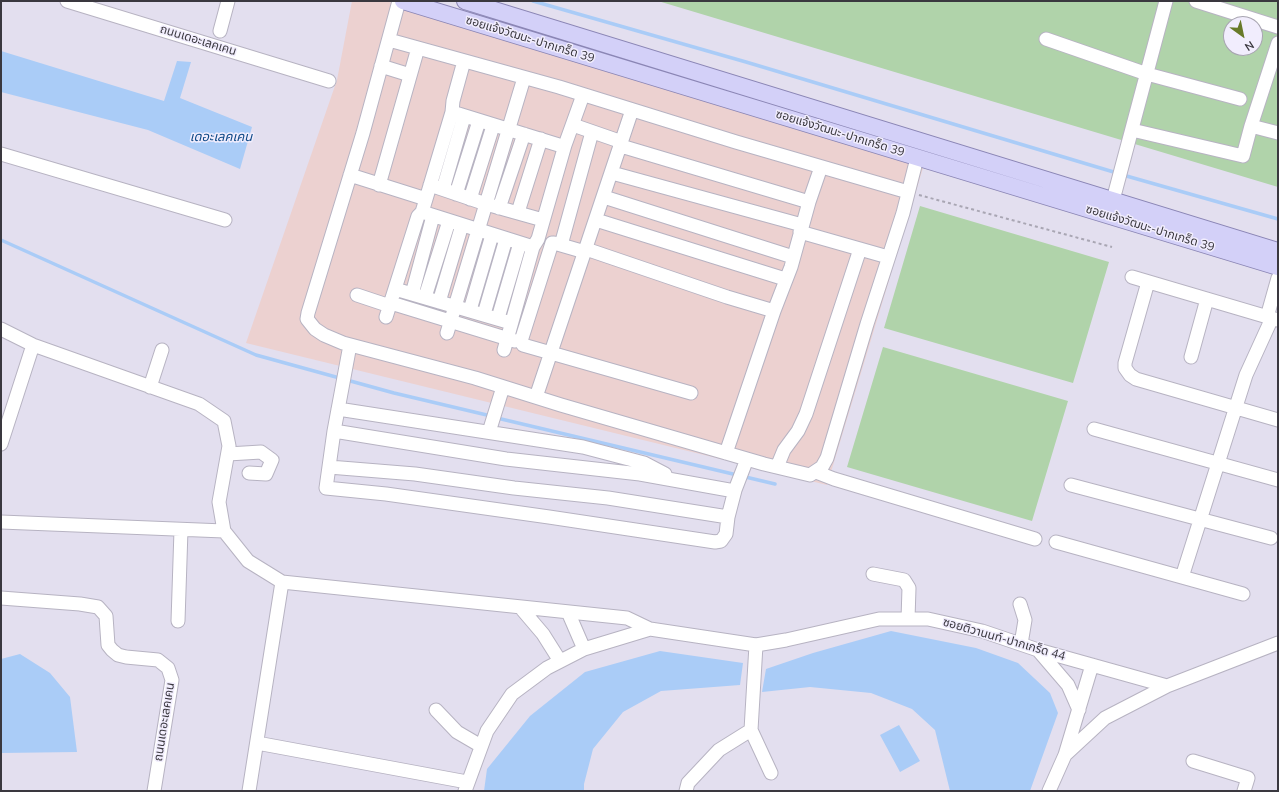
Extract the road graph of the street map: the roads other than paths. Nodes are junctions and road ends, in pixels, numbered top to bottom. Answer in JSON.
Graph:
{"nodes":[{"id":1,"x":67,"y":1,"type":"edge"},
{"id":2,"x":228,"y":1,"type":"edge"},
{"id":3,"x":400,"y":1,"type":"edge"},
{"id":4,"x":403,"y":1,"type":"edge"},
{"id":5,"x":465,"y":1,"type":"edge"},
{"id":6,"x":1166,"y":1,"type":"edge"},
{"id":7,"x":1196,"y":1,"type":"edge"},
{"id":8,"x":1278,"y":27,"type":"edge"},
{"id":9,"x":220,"y":31,"type":"dead end"},
{"id":10,"x":1046,"y":39,"type":"dead end"},
{"id":11,"x":389,"y":40,"type":"junction"},
{"id":12,"x":1278,"y":43,"type":"edge"},
{"id":13,"x":418,"y":48,"type":"junction"},
{"id":14,"x":464,"y":61,"type":"junction"},
{"id":15,"x":381,"y":66,"type":"junction"},
{"id":16,"x":1147,"y":74,"type":"junction"},
{"id":17,"x":410,"y":75,"type":"junction"},
{"id":18,"x":524,"y":78,"type":"junction"},
{"id":19,"x":329,"y":81,"type":"dead end"},
{"id":20,"x":583,"y":95,"type":"junction"},
{"id":21,"x":1240,"y":99,"type":"dead end"},
{"id":22,"x":632,"y":110,"type":"junction"},
{"id":23,"x":458,"y":115,"type":"junction"},
{"id":24,"x":479,"y":121,"type":"junction"},
{"id":25,"x":493,"y":126,"type":"junction"},
{"id":26,"x":573,"y":126,"type":"junction"},
{"id":27,"x":1251,"y":126,"type":"junction"},
{"id":28,"x":509,"y":130,"type":"junction"},
{"id":29,"x":1132,"y":130,"type":"junction"},
{"id":30,"x":592,"y":132,"type":"junction"},
{"id":31,"x":1278,"y":133,"type":"edge"},
{"id":32,"x":524,"y":134,"type":"junction"},
{"id":33,"x":541,"y":140,"type":"junction"},
{"id":34,"x":621,"y":144,"type":"junction"},
{"id":35,"x":565,"y":145,"type":"junction"},
{"id":36,"x":1,"y":154,"type":"edge"},
{"id":37,"x":918,"y":158,"type":"junction"},
{"id":38,"x":821,"y":166,"type":"junction"},
{"id":39,"x":612,"y":173,"type":"junction"},
{"id":40,"x":350,"y":175,"type":"junction"},
{"id":41,"x":379,"y":185,"type":"junction"},
{"id":42,"x":430,"y":185,"type":"junction"},
{"id":43,"x":443,"y":189,"type":"junction"},
{"id":44,"x":908,"y":192,"type":"junction"},
{"id":45,"x":456,"y":194,"type":"junction"},
{"id":46,"x":604,"y":197,"type":"junction"},
{"id":47,"x":426,"y":199,"type":"junction"},
{"id":48,"x":470,"y":199,"type":"junction"},
{"id":49,"x":1113,"y":200,"type":"junction"},
{"id":50,"x":809,"y":202,"type":"junction"},
{"id":51,"x":486,"y":204,"type":"junction"},
{"id":52,"x":499,"y":208,"type":"junction"},
{"id":53,"x":518,"y":212,"type":"junction"},
{"id":54,"x":428,"y":214,"type":"junction"},
{"id":55,"x":225,"y":220,"type":"dead end"},
{"id":56,"x":543,"y":220,"type":"junction"},
{"id":57,"x":596,"y":220,"type":"junction"},
{"id":58,"x":449,"y":221,"type":"junction"},
{"id":59,"x":462,"y":226,"type":"junction"},
{"id":60,"x":801,"y":229,"type":"junction"},
{"id":61,"x":478,"y":230,"type":"junction"},
{"id":62,"x":492,"y":234,"type":"junction"},
{"id":63,"x":506,"y":239,"type":"junction"},
{"id":64,"x":520,"y":243,"type":"junction"},
{"id":65,"x":535,"y":243,"type":"junction"},
{"id":66,"x":556,"y":244,"type":"junction"},
{"id":67,"x":860,"y":249,"type":"junction"},
{"id":68,"x":585,"y":251,"type":"junction"},
{"id":69,"x":1278,"y":251,"type":"edge"},
{"id":70,"x":793,"y":257,"type":"junction"},
{"id":71,"x":888,"y":257,"type":"junction"},
{"id":72,"x":1278,"y":267,"type":"edge"},
{"id":73,"x":1132,"y":278,"type":"dead end"},
{"id":74,"x":1278,"y":278,"type":"edge"},
{"id":75,"x":785,"y":279,"type":"junction"},
{"id":76,"x":1148,"y":282,"type":"junction"},
{"id":77,"x":395,"y":289,"type":"junction"},
{"id":78,"x":412,"y":294,"type":"junction"},
{"id":79,"x":357,"y":295,"type":"dead end"},
{"id":80,"x":425,"y":297,"type":"junction"},
{"id":81,"x":1207,"y":299,"type":"junction"},
{"id":82,"x":439,"y":302,"type":"junction"},
{"id":83,"x":455,"y":306,"type":"junction"},
{"id":84,"x":389,"y":308,"type":"junction"},
{"id":85,"x":470,"y":310,"type":"junction"},
{"id":86,"x":774,"y":311,"type":"junction"},
{"id":87,"x":484,"y":314,"type":"junction"},
{"id":88,"x":498,"y":318,"type":"junction"},
{"id":89,"x":1272,"y":318,"type":"edge"},
{"id":90,"x":512,"y":323,"type":"junction"},
{"id":91,"x":449,"y":327,"type":"junction"},
{"id":92,"x":1,"y":329,"type":"edge"},
{"id":93,"x":506,"y":344,"type":"junction"},
{"id":94,"x":522,"y":344,"type":"junction"},
{"id":95,"x":33,"y":345,"type":"junction"},
{"id":96,"x":350,"y":345,"type":"junction"},
{"id":97,"x":162,"y":350,"type":"dead end"},
{"id":98,"x":551,"y":353,"type":"junction"},
{"id":99,"x":1191,"y":357,"type":"dead end"},
{"id":100,"x":150,"y":387,"type":"junction"},
{"id":101,"x":503,"y":387,"type":"junction"},
{"id":102,"x":691,"y":393,"type":"dead end"},
{"id":103,"x":536,"y":397,"type":"junction"},
{"id":104,"x":1236,"y":408,"type":"junction"},
{"id":105,"x":338,"y":409,"type":"junction"},
{"id":106,"x":1278,"y":420,"type":"edge"},
{"id":107,"x":490,"y":428,"type":"junction"},
{"id":108,"x":1094,"y":429,"type":"dead end"},
{"id":109,"x":334,"y":431,"type":"junction"},
{"id":110,"x":1,"y":444,"type":"edge"},
{"id":111,"x":726,"y":453,"type":"junction"},
{"id":112,"x":228,"y":454,"type":"junction"},
{"id":113,"x":748,"y":459,"type":"junction"},
{"id":114,"x":1218,"y":463,"type":"junction"},
{"id":115,"x":329,"y":467,"type":"junction"},
{"id":116,"x":777,"y":467,"type":"junction"},
{"id":117,"x":816,"y":472,"type":"junction"},
{"id":118,"x":249,"y":473,"type":"dead end"},
{"id":119,"x":673,"y":479,"type":"junction"},
{"id":120,"x":1278,"y":480,"type":"edge"},
{"id":121,"x":737,"y":483,"type":"junction"},
{"id":122,"x":1071,"y":485,"type":"dead end"},
{"id":123,"x":728,"y":517,"type":"junction"},
{"id":124,"x":1201,"y":519,"type":"junction"},
{"id":125,"x":1,"y":522,"type":"edge"},
{"id":126,"x":181,"y":530,"type":"junction"},
{"id":127,"x":224,"y":531,"type":"junction"},
{"id":128,"x":1271,"y":538,"type":"dead end"},
{"id":129,"x":1035,"y":539,"type":"dead end"},
{"id":130,"x":1056,"y":542,"type":"dead end"},
{"id":131,"x":873,"y":574,"type":"dead end"},
{"id":132,"x":1182,"y":577,"type":"junction"},
{"id":133,"x":282,"y":582,"type":"junction"},
{"id":134,"x":1243,"y":594,"type":"dead end"},
{"id":135,"x":1,"y":598,"type":"edge"},
{"id":136,"x":1020,"y":604,"type":"dead end"},
{"id":137,"x":520,"y":607,"type":"junction"},
{"id":138,"x":568,"y":612,"type":"junction"},
{"id":139,"x":908,"y":619,"type":"junction"},
{"id":140,"x":178,"y":621,"type":"dead end"},
{"id":141,"x":650,"y":629,"type":"junction"},
{"id":142,"x":1278,"y":643,"type":"edge"},
{"id":143,"x":1021,"y":644,"type":"junction"},
{"id":144,"x":756,"y":645,"type":"junction"},
{"id":145,"x":584,"y":649,"type":"junction"},
{"id":146,"x":1038,"y":650,"type":"junction"},
{"id":147,"x":560,"y":661,"type":"junction"},
{"id":148,"x":1092,"y":665,"type":"junction"},
{"id":149,"x":1167,"y":686,"type":"junction"},
{"id":150,"x":436,"y":710,"type":"dead end"},
{"id":151,"x":1079,"y":710,"type":"junction"},
{"id":152,"x":751,"y":730,"type":"junction"},
{"id":153,"x":257,"y":743,"type":"junction"},
{"id":154,"x":481,"y":746,"type":"junction"},
{"id":155,"x":1065,"y":755,"type":"junction"},
{"id":156,"x":1193,"y":760,"type":"dead end"},
{"id":157,"x":771,"y":773,"type":"dead end"},
{"id":158,"x":466,"y":787,"type":"edge"},
{"id":159,"x":154,"y":791,"type":"edge"},
{"id":160,"x":249,"y":791,"type":"edge"},
{"id":161,"x":686,"y":791,"type":"edge"},
{"id":162,"x":1050,"y":791,"type":"edge"},
{"id":163,"x":1244,"y":791,"type":"edge"}],
"edges":[{"from":1,"to":19,"type":"street","name":"ถนนเดอะเลคเคน"},
{"from":2,"to":9,"type":"street"},
{"from":3,"to":11,"type":"street"},
{"from":4,"to":37,"type":"main road","name":"ซอยแจ้งวัฒนะ-ปากเกร็ด 39"},
{"from":5,"to":49,"type":"main road","name":"ซอยแจ้งวัฒนะ-ปากเกร็ด 39"},
{"from":6,"to":16,"type":"street"},
{"from":7,"to":8,"type":"street"},
{"from":10,"to":16,"type":"street"},
{"from":11,"to":13,"type":"street"},
{"from":11,"to":15,"type":"street"},
{"from":12,"to":27,"type":"street"},
{"from":13,"to":14,"type":"street"},
{"from":13,"to":17,"type":"street"},
{"from":14,"to":18,"type":"street"},
{"from":14,"to":23,"type":"street"},
{"from":15,"to":17,"type":"street"},
{"from":15,"to":40,"type":"street"},
{"from":16,"to":21,"type":"street"},
{"from":16,"to":29,"type":"street"},
{"from":17,"to":41,"type":"street"},
{"from":18,"to":20,"type":"street"},
{"from":18,"to":28,"type":"street"},
{"from":20,"to":22,"type":"street"},
{"from":20,"to":26,"type":"street"},
{"from":22,"to":34,"type":"street"},
{"from":22,"to":38,"type":"street"},
{"from":23,"to":24,"type":"street"},
{"from":23,"to":42,"type":"street"},
{"from":23,"to":43,"type":"street"},
{"from":24,"to":25,"type":"street"},
{"from":24,"to":45,"type":"street"},
{"from":25,"to":28,"type":"street"},
{"from":25,"to":48,"type":"street"},
{"from":26,"to":30,"type":"street"},
{"from":26,"to":35,"type":"street"},
{"from":27,"to":29,"type":"street"},
{"from":27,"to":31,"type":"street"},
{"from":28,"to":32,"type":"street"},
{"from":28,"to":51,"type":"street"},
{"from":29,"to":49,"type":"street"},
{"from":30,"to":34,"type":"street"},
{"from":30,"to":66,"type":"street"},
{"from":32,"to":33,"type":"street"},
{"from":32,"to":52,"type":"street"},
{"from":33,"to":35,"type":"street"},
{"from":33,"to":53,"type":"street"},
{"from":34,"to":39,"type":"street"},
{"from":34,"to":50,"type":"street"},
{"from":35,"to":56,"type":"street"},
{"from":36,"to":55,"type":"street"},
{"from":37,"to":44,"type":"street"},
{"from":37,"to":72,"type":"main road","name":"ซอยแจ้งวัฒนะ-ปากเกร็ด 39"},
{"from":38,"to":44,"type":"street"},
{"from":38,"to":50,"type":"street"},
{"from":39,"to":46,"type":"street"},
{"from":39,"to":60,"type":"street"},
{"from":40,"to":41,"type":"street"},
{"from":40,"to":96,"type":"street"},
{"from":41,"to":47,"type":"street"},
{"from":42,"to":43,"type":"street"},
{"from":42,"to":47,"type":"street"},
{"from":43,"to":45,"type":"street"},
{"from":44,"to":71,"type":"street"},
{"from":45,"to":48,"type":"street"},
{"from":46,"to":57,"type":"street"},
{"from":46,"to":70,"type":"street"},
{"from":47,"to":54,"type":"street"},
{"from":48,"to":51,"type":"street"},
{"from":49,"to":69,"type":"main road","name":"ซอยแจ้งวัฒนะ-ปากเกร็ด 39"},
{"from":50,"to":60,"type":"street"},
{"from":51,"to":52,"type":"street"},
{"from":51,"to":61,"type":"street"},
{"from":52,"to":53,"type":"street"},
{"from":53,"to":56,"type":"street"},
{"from":54,"to":58,"type":"street"},
{"from":54,"to":77,"type":"street"},
{"from":54,"to":78,"type":"street"},
{"from":56,"to":65,"type":"street"},
{"from":57,"to":68,"type":"street"},
{"from":57,"to":75,"type":"street"},
{"from":58,"to":59,"type":"street"},
{"from":58,"to":80,"type":"street"},
{"from":59,"to":61,"type":"street"},
{"from":59,"to":82,"type":"street"},
{"from":60,"to":67,"type":"street"},
{"from":60,"to":70,"type":"street"},
{"from":61,"to":62,"type":"street"},
{"from":61,"to":83,"type":"street"},
{"from":62,"to":63,"type":"street"},
{"from":62,"to":85,"type":"street"},
{"from":63,"to":64,"type":"street"},
{"from":63,"to":87,"type":"street"},
{"from":64,"to":65,"type":"street"},
{"from":64,"to":88,"type":"street"},
{"from":65,"to":66,"type":"street"},
{"from":65,"to":90,"type":"street"},
{"from":66,"to":68,"type":"street"},
{"from":66,"to":94,"type":"street"},
{"from":67,"to":71,"type":"street"},
{"from":67,"to":116,"type":"street"},
{"from":68,"to":86,"type":"street"},
{"from":68,"to":98,"type":"street"},
{"from":70,"to":75,"type":"street"},
{"from":71,"to":117,"type":"street"},
{"from":73,"to":76,"type":"street"},
{"from":74,"to":89,"type":"street"},
{"from":75,"to":86,"type":"street"},
{"from":76,"to":81,"type":"street"},
{"from":76,"to":104,"type":"street"},
{"from":77,"to":78,"type":"street"},
{"from":77,"to":84,"type":"street"},
{"from":78,"to":80,"type":"street"},
{"from":79,"to":84,"type":"street"},
{"from":80,"to":82,"type":"street"},
{"from":81,"to":89,"type":"street"},
{"from":81,"to":99,"type":"street"},
{"from":82,"to":83,"type":"street"},
{"from":83,"to":85,"type":"street"},
{"from":83,"to":91,"type":"street"},
{"from":84,"to":91,"type":"street"},
{"from":85,"to":87,"type":"street"},
{"from":86,"to":111,"type":"street"},
{"from":87,"to":88,"type":"street"},
{"from":88,"to":90,"type":"street"},
{"from":89,"to":104,"type":"street"},
{"from":90,"to":93,"type":"street"},
{"from":91,"to":93,"type":"street"},
{"from":92,"to":95,"type":"street"},
{"from":93,"to":94,"type":"street"},
{"from":94,"to":98,"type":"street"},
{"from":95,"to":100,"type":"street"},
{"from":95,"to":110,"type":"street"},
{"from":96,"to":101,"type":"street"},
{"from":96,"to":105,"type":"street"},
{"from":97,"to":100,"type":"street"},
{"from":98,"to":102,"type":"street"},
{"from":98,"to":103,"type":"street"},
{"from":100,"to":112,"type":"street"},
{"from":101,"to":103,"type":"street"},
{"from":101,"to":107,"type":"street"},
{"from":103,"to":111,"type":"street"},
{"from":104,"to":106,"type":"street"},
{"from":104,"to":114,"type":"street"},
{"from":105,"to":107,"type":"street"},
{"from":105,"to":109,"type":"street"},
{"from":107,"to":119,"type":"street"},
{"from":108,"to":114,"type":"street"},
{"from":109,"to":115,"type":"street"},
{"from":109,"to":119,"type":"street"},
{"from":111,"to":113,"type":"street"},
{"from":112,"to":118,"type":"street"},
{"from":112,"to":127,"type":"street"},
{"from":113,"to":116,"type":"street"},
{"from":113,"to":121,"type":"street"},
{"from":114,"to":120,"type":"street"},
{"from":114,"to":124,"type":"street"},
{"from":115,"to":123,"type":"street"},
{"from":115,"to":123,"type":"street"},
{"from":116,"to":117,"type":"street"},
{"from":117,"to":129,"type":"street"},
{"from":119,"to":121,"type":"street"},
{"from":121,"to":123,"type":"street"},
{"from":122,"to":124,"type":"street"},
{"from":124,"to":128,"type":"street"},
{"from":124,"to":132,"type":"street"},
{"from":125,"to":126,"type":"street"},
{"from":126,"to":127,"type":"street"},
{"from":126,"to":140,"type":"street"},
{"from":127,"to":133,"type":"street"},
{"from":130,"to":132,"type":"street"},
{"from":131,"to":139,"type":"street"},
{"from":132,"to":134,"type":"street"},
{"from":133,"to":137,"type":"street"},
{"from":133,"to":153,"type":"street"},
{"from":135,"to":159,"type":"street","name":"ถนนเดอะเลคเคน"},
{"from":136,"to":143,"type":"street"},
{"from":137,"to":138,"type":"street"},
{"from":137,"to":147,"type":"street"},
{"from":138,"to":141,"type":"street"},
{"from":138,"to":145,"type":"street"},
{"from":139,"to":143,"type":"street","name":"ซอยติวานนท์-ปากเกร็ด 44"},
{"from":139,"to":144,"type":"street","name":"ซอยติวานนท์-ปากเกร็ด 44"},
{"from":141,"to":144,"type":"street","name":"ซอยติวานนท์-ปากเกร็ด 44"},
{"from":141,"to":145,"type":"street","name":"ซอยติวานนท์-ปากเกร็ด 44"},
{"from":142,"to":149,"type":"street"},
{"from":143,"to":146,"type":"street","name":"ซอยติวานนท์-ปากเกร็ด 44"},
{"from":144,"to":152,"type":"street"},
{"from":145,"to":147,"type":"street","name":"ซอยติวานนท์-ปากเกร็ด 44"},
{"from":146,"to":148,"type":"street","name":"ซอยติวานนท์-ปากเกร็ด 44"},
{"from":146,"to":151,"type":"street"},
{"from":147,"to":154,"type":"street","name":"ซอยติวานนท์-ปากเกร็ด 44"},
{"from":148,"to":149,"type":"street","name":"ซอยติวานนท์-ปากเกร็ด 44"},
{"from":148,"to":151,"type":"street"},
{"from":149,"to":155,"type":"street"},
{"from":150,"to":154,"type":"street"},
{"from":151,"to":155,"type":"street"},
{"from":152,"to":157,"type":"street"},
{"from":152,"to":161,"type":"street"},
{"from":153,"to":158,"type":"street"},
{"from":153,"to":160,"type":"street"},
{"from":154,"to":158,"type":"street","name":"ซอยติวานนท์-ปากเกร็ด 44"},
{"from":155,"to":162,"type":"street"},
{"from":156,"to":163,"type":"street"}]}
